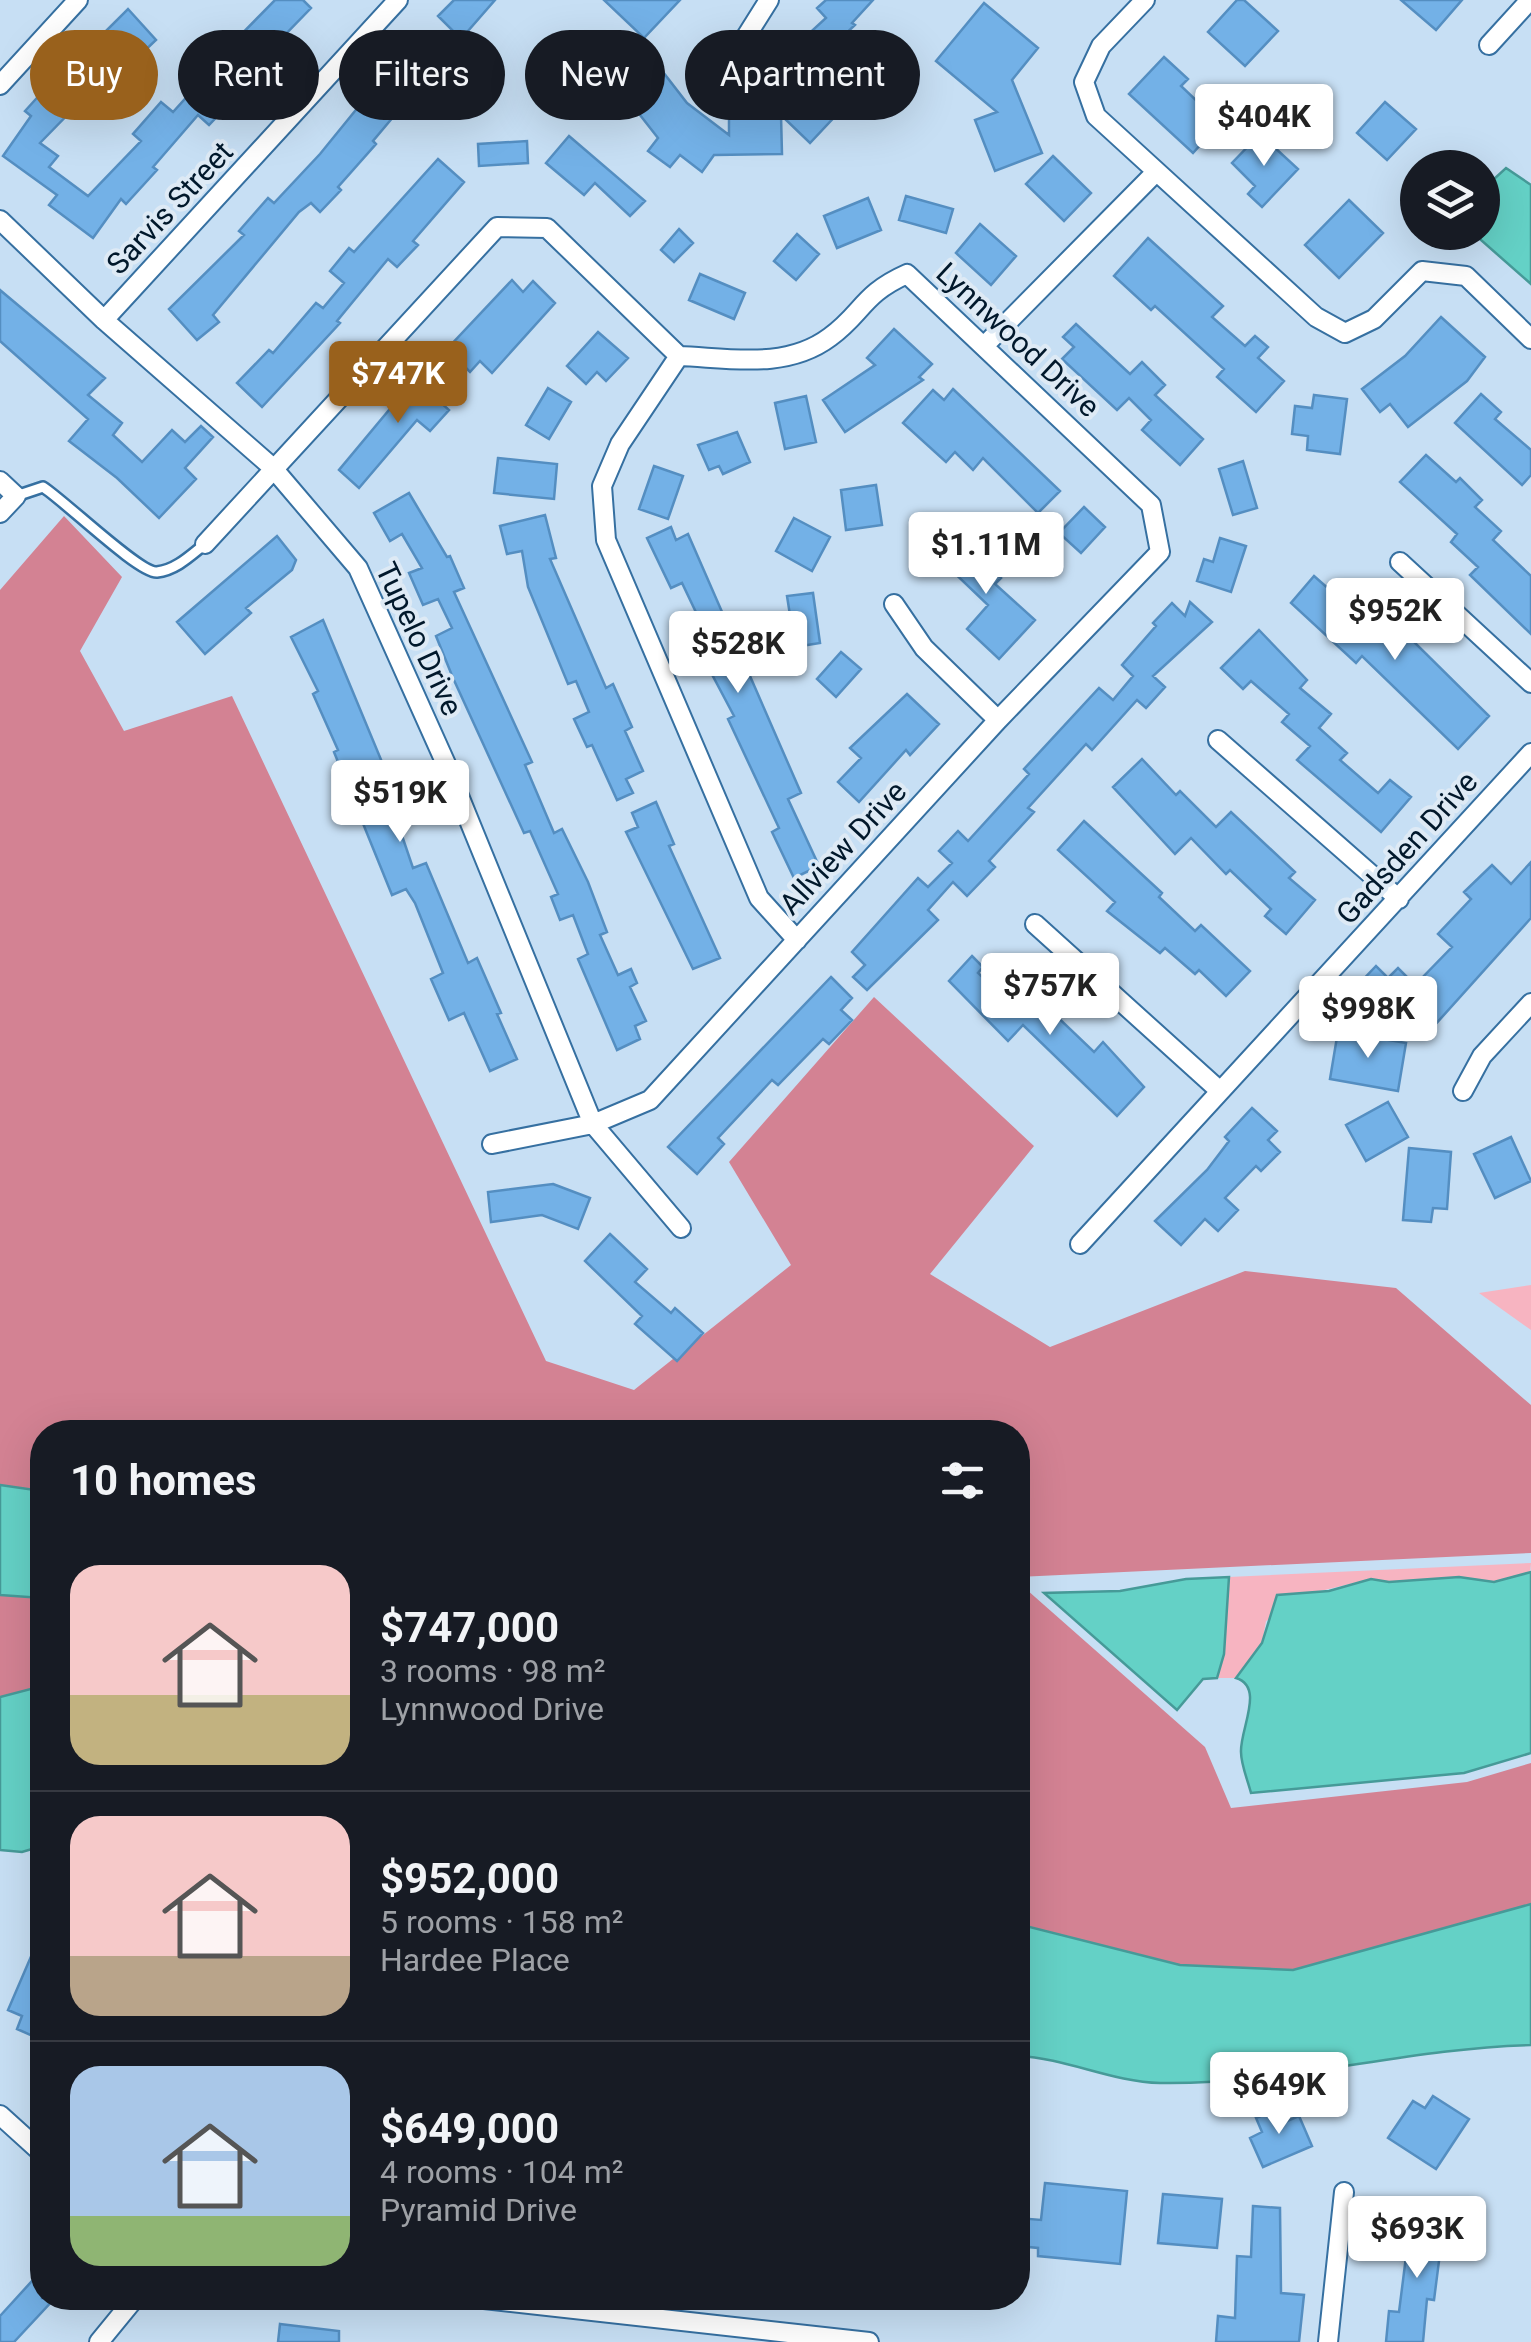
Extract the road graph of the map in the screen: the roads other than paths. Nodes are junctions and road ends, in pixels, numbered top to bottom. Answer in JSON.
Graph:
{"nodes":[{"id":1,"x":78,"y":0,"type":"edge"},
{"id":2,"x":398,"y":0,"type":"edge"},
{"id":3,"x":768,"y":0,"type":"edge"},
{"id":4,"x":1144,"y":0,"type":"edge"},
{"id":5,"x":1530,"y":0,"type":"edge"},
{"id":6,"x":750,"y":30,"type":"edge"},
{"id":7,"x":1489,"y":45,"type":"dead end"},
{"id":8,"x":0,"y":85,"type":"edge"},
{"id":9,"x":1156,"y":172,"type":"junction"},
{"id":10,"x":0,"y":220,"type":"edge"},
{"id":11,"x":104,"y":320,"type":"junction"},
{"id":12,"x":1531,"y":338,"type":"edge"},
{"id":13,"x":984,"y":344,"type":"junction"},
{"id":14,"x":678,"y":356,"type":"junction"},
{"id":15,"x":272,"y":467,"type":"junction"},
{"id":16,"x":0,"y":481,"type":"edge"},
{"id":17,"x":16,"y":496,"type":"junction"},
{"id":18,"x":1152,"y":505,"type":"joint"},
{"id":19,"x":0,"y":512,"type":"edge"},
{"id":20,"x":204,"y":544,"type":"joint"},
{"id":21,"x":1400,"y":562,"type":"dead end"},
{"id":22,"x":894,"y":604,"type":"dead end"},
{"id":23,"x":1531,"y":683,"type":"edge"},
{"id":24,"x":998,"y":720,"type":"junction"},
{"id":25,"x":1218,"y":740,"type":"dead end"},
{"id":26,"x":1531,"y":753,"type":"edge"},
{"id":27,"x":1399,"y":899,"type":"junction"},
{"id":28,"x":1036,"y":924,"type":"dead end"},
{"id":29,"x":796,"y":940,"type":"junction"},
{"id":30,"x":1531,"y":1003,"type":"edge"},
{"id":31,"x":1220,"y":1091,"type":"junction"},
{"id":32,"x":1463,"y":1091,"type":"dead end"},
{"id":33,"x":593,"y":1124,"type":"junction"},
{"id":34,"x":492,"y":1144,"type":"dead end"},
{"id":35,"x":681,"y":1228,"type":"dead end"},
{"id":36,"x":1080,"y":1244,"type":"dead end"},
{"id":37,"x":0,"y":2115,"type":"edge"},
{"id":38,"x":30,"y":2142,"type":"edge"},
{"id":39,"x":1344,"y":2192,"type":"dead end"},
{"id":40,"x":126,"y":2310,"type":"edge"},
{"id":41,"x":582,"y":2310,"type":"edge"},
{"id":42,"x":99,"y":2342,"type":"edge"},
{"id":43,"x":869,"y":2342,"type":"edge"},
{"id":44,"x":1328,"y":2342,"type":"edge"}],
"edges":[{"from":1,"to":8,"type":"street"},
{"from":2,"to":11,"type":"street","name":"Sarvis Street"},
{"from":3,"to":6,"type":"street"},
{"from":4,"to":9,"type":"street"},
{"from":5,"to":7,"type":"street"},
{"from":9,"to":12,"type":"street"},
{"from":9,"to":13,"type":"street"},
{"from":10,"to":11,"type":"street","name":"Tupelo Drive"},
{"from":11,"to":15,"type":"street","name":"Tupelo Drive"},
{"from":13,"to":14,"type":"street","name":"Lynnwood Drive"},
{"from":13,"to":18,"type":"street","name":"Lynnwood Drive"},
{"from":14,"to":15,"type":"street"},
{"from":14,"to":29,"type":"street"},
{"from":15,"to":20,"type":"street"},
{"from":15,"to":33,"type":"street","name":"Tupelo Drive"},
{"from":16,"to":17,"type":"street"},
{"from":17,"to":19,"type":"street"},
{"from":17,"to":20,"type":"lane"},
{"from":18,"to":24,"type":"street","name":"Allview Drive"},
{"from":21,"to":23,"type":"street"},
{"from":22,"to":24,"type":"street"},
{"from":24,"to":29,"type":"street","name":"Allview Drive"},
{"from":25,"to":27,"type":"street"},
{"from":26,"to":27,"type":"street","name":"Gadsden Drive"},
{"from":27,"to":31,"type":"street","name":"Gadsden Drive"},
{"from":28,"to":31,"type":"street"},
{"from":29,"to":33,"type":"street","name":"Allview Drive"},
{"from":30,"to":32,"type":"street"},
{"from":31,"to":36,"type":"street","name":"Gadsden Drive"},
{"from":33,"to":34,"type":"street","name":"Allview Drive"},
{"from":33,"to":35,"type":"street","name":"Tupelo Drive"},
{"from":37,"to":38,"type":"street"},
{"from":39,"to":44,"type":"street"},
{"from":40,"to":42,"type":"street"},
{"from":41,"to":43,"type":"street"}]}
